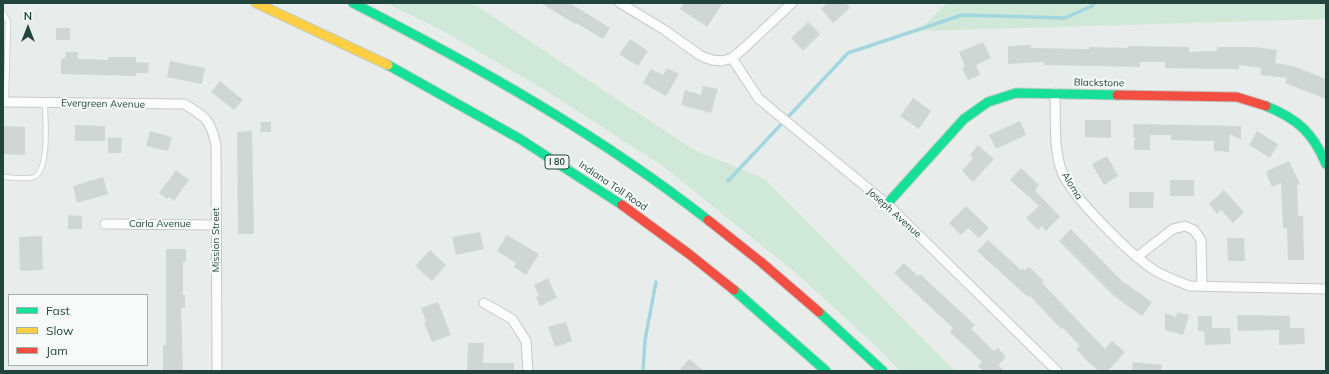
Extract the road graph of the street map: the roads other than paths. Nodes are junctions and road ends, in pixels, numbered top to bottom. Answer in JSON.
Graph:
{"nodes":[{"id":1,"x":256,"y":3,"type":"edge"},
{"id":2,"x":353,"y":3,"type":"edge"},
{"id":3,"x":620,"y":3,"type":"edge"},
{"id":4,"x":792,"y":3,"type":"edge"},
{"id":5,"x":3,"y":13,"type":"edge"},
{"id":6,"x":732,"y":58,"type":"junction"},
{"id":7,"x":1055,"y":93,"type":"junction"},
{"id":8,"x":5,"y":102,"type":"edge"},
{"id":9,"x":45,"y":103,"type":"junction"},
{"id":10,"x":201,"y":114,"type":"joint"},
{"id":11,"x":1326,"y":164,"type":"edge"},
{"id":12,"x":3,"y":177,"type":"edge"},
{"id":13,"x":887,"y":204,"type":"junction"},
{"id":14,"x":105,"y":224,"type":"dead end"},
{"id":15,"x":215,"y":225,"type":"junction"},
{"id":16,"x":1137,"y":257,"type":"junction"},
{"id":17,"x":1202,"y":286,"type":"junction"},
{"id":18,"x":1326,"y":289,"type":"edge"},
{"id":19,"x":484,"y":303,"type":"dead end"},
{"id":20,"x":217,"y":371,"type":"edge"},
{"id":21,"x":528,"y":371,"type":"edge"},
{"id":22,"x":826,"y":371,"type":"edge"},
{"id":23,"x":883,"y":371,"type":"edge"},
{"id":24,"x":1056,"y":371,"type":"edge"}],
"edges":[{"from":1,"to":22,"type":"main road","name":"Indiana Toll Road","number":"I 80"},
{"from":2,"to":23,"type":"main road"},
{"from":3,"to":6,"type":"street"},
{"from":4,"to":6,"type":"street"},
{"from":5,"to":8,"type":"lane"},
{"from":6,"to":13,"type":"street","name":"Joseph Avenue"},
{"from":7,"to":11,"type":"main road","name":"Blackstone"},
{"from":7,"to":13,"type":"main road","name":"Blackstone"},
{"from":7,"to":16,"type":"street","name":"Aloma"},
{"from":8,"to":9,"type":"street","name":"Evergreen Avenue"},
{"from":9,"to":10,"type":"street","name":"Evergreen Avenue"},
{"from":9,"to":12,"type":"lane"},
{"from":10,"to":15,"type":"street","name":"Mission Street"},
{"from":13,"to":24,"type":"street","name":"Joseph Avenue"},
{"from":14,"to":15,"type":"street","name":"Carla Avenue"},
{"from":15,"to":20,"type":"street","name":"Mission Street"},
{"from":16,"to":17,"type":"street","name":"Aloma"},
{"from":16,"to":17,"type":"street"},
{"from":17,"to":18,"type":"street","name":"Aloma"},
{"from":19,"to":21,"type":"street"}]}
